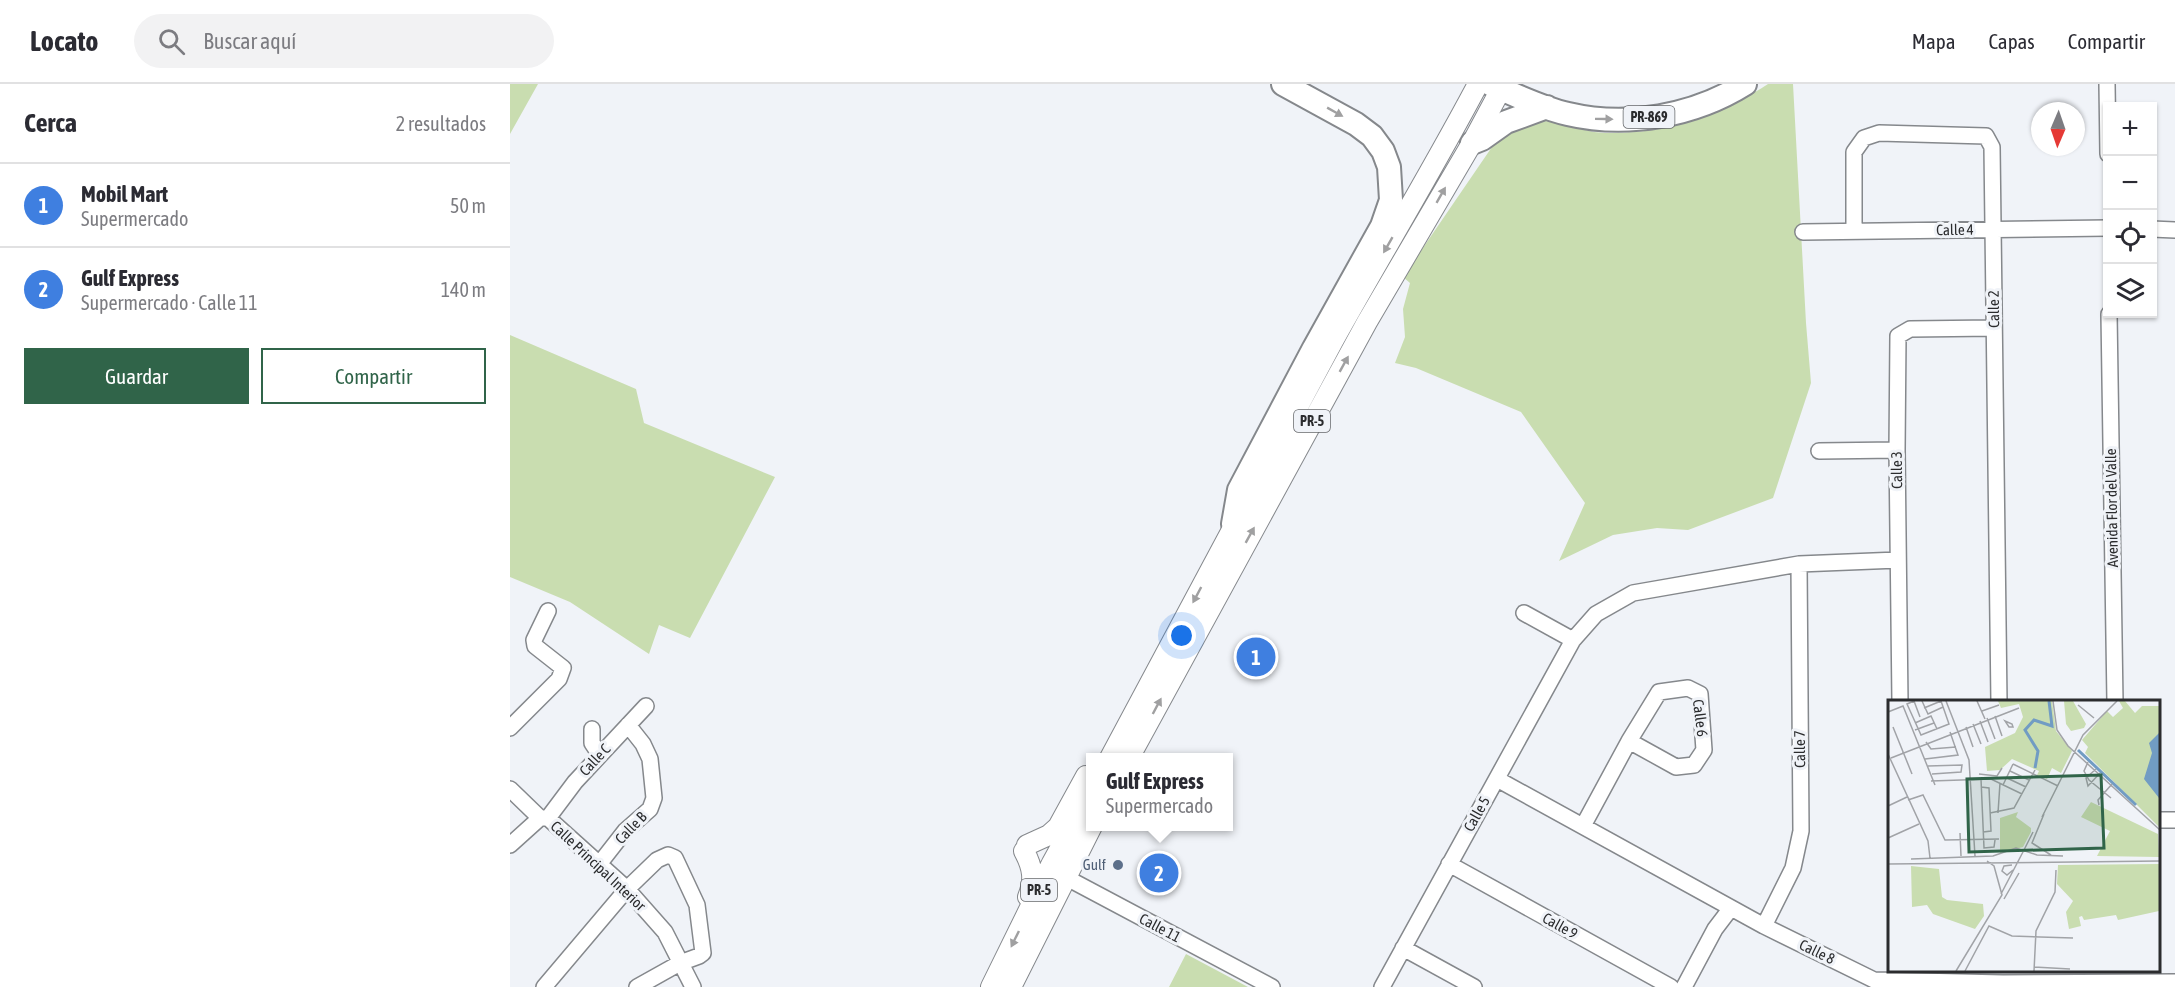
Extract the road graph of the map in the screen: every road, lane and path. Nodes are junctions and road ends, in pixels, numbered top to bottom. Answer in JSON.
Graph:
{"nodes":[{"id":1,"x":1283,"y":84,"type":"edge"},
{"id":2,"x":1478,"y":84,"type":"edge"},
{"id":3,"x":1746,"y":84,"type":"edge"},
{"id":4,"x":2107,"y":84,"type":"edge"},
{"id":5,"x":1498,"y":86,"type":"edge"},
{"id":6,"x":2107,"y":102,"type":"edge"},
{"id":7,"x":1547,"y":107,"type":"junction"},
{"id":8,"x":1472,"y":143,"type":"junction"},
{"id":9,"x":2103,"y":228,"type":"edge"},
{"id":10,"x":1993,"y":229,"type":"junction"},
{"id":11,"x":2157,"y":230,"type":"edge"},
{"id":12,"x":2175,"y":230,"type":"edge"},
{"id":13,"x":1854,"y":231,"type":"junction"},
{"id":14,"x":1803,"y":232,"type":"dead end"},
{"id":15,"x":2109,"y":318,"type":"edge"},
{"id":16,"x":1994,"y":328,"type":"junction"},
{"id":17,"x":1319,"y":369,"type":"junction"},
{"id":18,"x":1897,"y":450,"type":"junction"},
{"id":19,"x":1819,"y":451,"type":"dead end"},
{"id":20,"x":1278,"y":482,"type":"junction"},
{"id":21,"x":1233,"y":524,"type":"junction"},
{"id":22,"x":1898,"y":560,"type":"junction"},
{"id":23,"x":1799,"y":564,"type":"junction"},
{"id":24,"x":548,"y":611,"type":"dead end"},
{"id":25,"x":1524,"y":613,"type":"dead end"},
{"id":26,"x":1573,"y":640,"type":"junction"},
{"id":27,"x":1900,"y":700,"type":"edge"},
{"id":28,"x":1999,"y":700,"type":"edge"},
{"id":29,"x":2115,"y":700,"type":"edge"},
{"id":30,"x":646,"y":706,"type":"dead end"},
{"id":31,"x":628,"y":725,"type":"junction"},
{"id":32,"x":510,"y":728,"type":"edge"},
{"id":33,"x":592,"y":729,"type":"dead end"},
{"id":34,"x":1629,"y":741,"type":"junction"},
{"id":35,"x":1113,"y":753,"type":"edge"},
{"id":36,"x":1132,"y":753,"type":"edge"},
{"id":37,"x":600,"y":755,"type":"junction"},
{"id":38,"x":1086,"y":776,"type":"edge"},
{"id":39,"x":1497,"y":779,"type":"junction"},
{"id":40,"x":510,"y":789,"type":"edge"},
{"id":41,"x":1086,"y":804,"type":"edge"},
{"id":42,"x":544,"y":818,"type":"junction"},
{"id":43,"x":1582,"y":826,"type":"junction"},
{"id":44,"x":1088,"y":831,"type":"edge"},
{"id":45,"x":510,"y":845,"type":"edge"},
{"id":46,"x":600,"y":863,"type":"junction"},
{"id":47,"x":1449,"y":864,"type":"junction"},
{"id":48,"x":1059,"y":870,"type":"junction"},
{"id":49,"x":627,"y":889,"type":"junction"},
{"id":50,"x":1731,"y":908,"type":"junction"},
{"id":51,"x":1027,"y":915,"type":"junction"},
{"id":52,"x":1764,"y":926,"type":"junction"},
{"id":53,"x":1403,"y":948,"type":"junction"},
{"id":54,"x":680,"y":963,"type":"junction"},
{"id":55,"x":2003,"y":977,"type":"edge"},
{"id":56,"x":2118,"y":980,"type":"edge"},
{"id":57,"x":2175,"y":982,"type":"edge"},
{"id":58,"x":1896,"y":984,"type":"edge"},
{"id":59,"x":544,"y":987,"type":"edge"},
{"id":60,"x":637,"y":987,"type":"edge"},
{"id":61,"x":693,"y":987,"type":"edge"},
{"id":62,"x":991,"y":987,"type":"edge"},
{"id":63,"x":1011,"y":987,"type":"edge"},
{"id":64,"x":1272,"y":987,"type":"edge"},
{"id":65,"x":1382,"y":987,"type":"edge"},
{"id":66,"x":1474,"y":987,"type":"edge"},
{"id":67,"x":1671,"y":987,"type":"edge"},
{"id":68,"x":1684,"y":987,"type":"edge"}],
"edges":[{"from":1,"to":21,"type":"highway","one_way":true},
{"from":2,"to":17,"type":"main road","number":"PR-5","one_way":true},
{"from":7,"to":3,"type":"highway","number":"PR-869","one_way":true},
{"from":4,"to":6,"type":"street"},
{"from":5,"to":7,"type":"highway","number":"PR-869"},
{"from":5,"to":8,"type":"main road","number":"PR-5"},
{"from":7,"to":8,"type":"highway"},
{"from":20,"to":8,"type":"main road","number":"PR-5","one_way":true},
{"from":9,"to":10,"type":"street","name":"Calle 4"},
{"from":10,"to":13,"type":"street","name":"Calle 4"},
{"from":10,"to":13,"type":"street","name":"Calle 2"},
{"from":10,"to":16,"type":"street","name":"Calle 2"},
{"from":11,"to":12,"type":"street"},
{"from":13,"to":14,"type":"street","name":"Calle 4"},
{"from":15,"to":29,"type":"street","name":"Avenida Flor del Valle"},
{"from":16,"to":18,"type":"street","name":"Calle 3"},
{"from":16,"to":28,"type":"street","name":"Calle 2"},
{"from":17,"to":20,"type":"main road"},
{"from":17,"to":21,"type":"main road","number":"PR-5"},
{"from":18,"to":19,"type":"street"},
{"from":18,"to":22,"type":"street","name":"Calle 3"},
{"from":36,"to":20,"type":"main road","number":"PR-5","one_way":true},
{"from":21,"to":35,"type":"main road","number":"PR-5","one_way":true},
{"from":22,"to":23,"type":"street","name":"Calle 5"},
{"from":22,"to":27,"type":"street","name":"Calle 3"},
{"from":23,"to":26,"type":"street","name":"Calle 5"},
{"from":23,"to":52,"type":"street","name":"Calle 7"},
{"from":24,"to":32,"type":"street"},
{"from":25,"to":26,"type":"street"},
{"from":26,"to":39,"type":"street","name":"Calle 5"},
{"from":30,"to":31,"type":"street","name":"Calle C"},
{"from":31,"to":37,"type":"street","name":"Calle C"},
{"from":31,"to":46,"type":"street","name":"Calle B"},
{"from":33,"to":37,"type":"street"},
{"from":34,"to":34,"type":"street","name":"Calle 6"},
{"from":34,"to":43,"type":"street","name":"Calle 6"},
{"from":37,"to":42,"type":"street","name":"Calle C"},
{"from":38,"to":51,"type":"main road"},
{"from":39,"to":43,"type":"street","name":"Calle 8"},
{"from":39,"to":47,"type":"street","name":"Calle 5"},
{"from":40,"to":42,"type":"street","name":"Calle Principal Interior"},
{"from":41,"to":48,"type":"main road","number":"PR-5"},
{"from":42,"to":45,"type":"street","name":"Calle C"},
{"from":42,"to":46,"type":"street","name":"Calle Principal Interior"},
{"from":43,"to":50,"type":"street","name":"Calle 8"},
{"from":44,"to":48,"type":"main road","number":"PR-5"},
{"from":46,"to":49,"type":"street","name":"Calle Principal Interior"},
{"from":47,"to":53,"type":"street","name":"Calle 5"},
{"from":47,"to":67,"type":"street","name":"Calle 9"},
{"from":48,"to":51,"type":"main road","number":"PR-5"},
{"from":48,"to":63,"type":"main road","number":"PR-5"},
{"from":48,"to":64,"type":"street","name":"Calle 11"},
{"from":49,"to":54,"type":"street","name":"Calle Principal Interior"},
{"from":49,"to":54,"type":"street"},
{"from":49,"to":59,"type":"street"},
{"from":50,"to":52,"type":"street","name":"Calle 8"},
{"from":50,"to":68,"type":"street"},
{"from":51,"to":62,"type":"main road","number":"PR-5","one_way":true},
{"from":52,"to":58,"type":"street","name":"Calle 8"},
{"from":53,"to":65,"type":"street","name":"Calle 5"},
{"from":53,"to":66,"type":"street"},
{"from":54,"to":60,"type":"street"},
{"from":54,"to":61,"type":"street","name":"Calle Principal Interior"},
{"from":55,"to":56,"type":"street","name":"Calle 8"},
{"from":55,"to":58,"type":"street","name":"Calle 8"},
{"from":56,"to":57,"type":"street","name":"Calle 8"}]}
